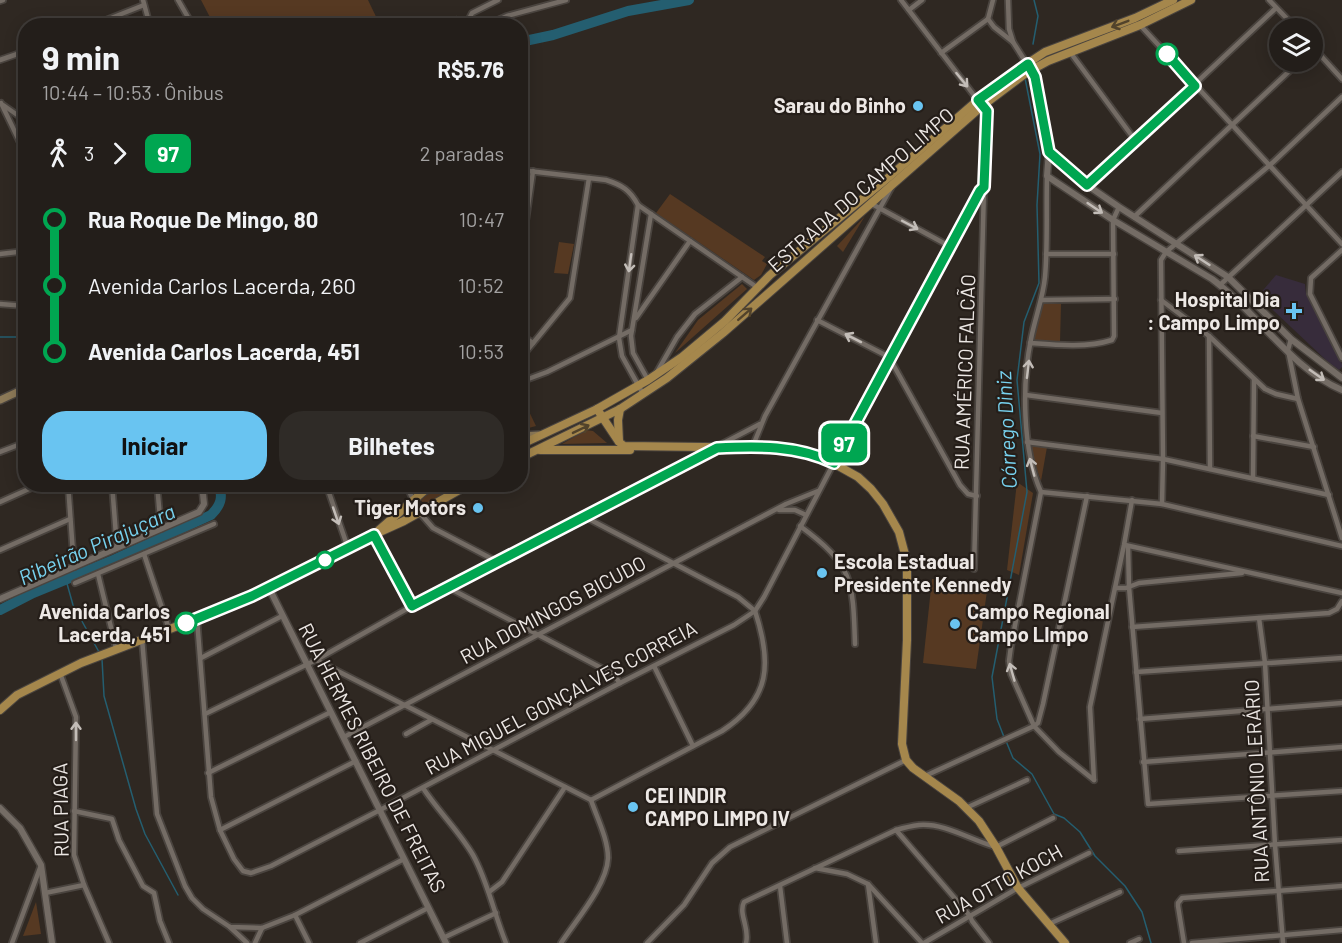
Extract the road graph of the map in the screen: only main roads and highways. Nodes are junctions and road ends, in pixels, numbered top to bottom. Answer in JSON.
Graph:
{"nodes":[{"id":1,"x":1191,"y":0,"type":"edge"},
{"id":2,"x":1170,"y":1,"type":"edge"},
{"id":3,"x":1030,"y":67,"type":"junction"},
{"id":4,"x":980,"y":103,"type":"junction"},
{"id":5,"x":770,"y":274,"type":"junction"},
{"id":6,"x":763,"y":297,"type":"junction"},
{"id":7,"x":652,"y":382,"type":"junction"},
{"id":8,"x":18,"y":392,"type":"edge"},
{"id":9,"x":0,"y":400,"type":"edge"},
{"id":10,"x":597,"y":409,"type":"junction"},
{"id":11,"x":620,"y":409,"type":"junction"},
{"id":12,"x":603,"y":418,"type":"junction"},
{"id":13,"x":567,"y":424,"type":"junction"},
{"id":14,"x":545,"y":435,"type":"junction"},
{"id":15,"x":528,"y":436,"type":"edge"},
{"id":16,"x":558,"y":440,"type":"junction"},
{"id":17,"x":528,"y":442,"type":"edge"},
{"id":18,"x":619,"y":442,"type":"junction"},
{"id":19,"x":528,"y":447,"type":"edge"},
{"id":20,"x":714,"y":449,"type":"junction"},
{"id":21,"x":537,"y":450,"type":"junction"},
{"id":22,"x":565,"y":450,"type":"junction"},
{"id":23,"x":528,"y":454,"type":"edge"},
{"id":24,"x":425,"y":492,"type":"edge"},
{"id":25,"x":456,"y":492,"type":"edge"},
{"id":26,"x":411,"y":502,"type":"junction"},
{"id":27,"x":418,"y":513,"type":"junction"},
{"id":28,"x":374,"y":535,"type":"junction"},
{"id":29,"x":0,"y":710,"type":"edge"},
{"id":30,"x":1065,"y":943,"type":"edge"}],
"edges":[{"from":1,"to":3,"type":"main road","name":"ESTRADA DO CAMPO LIMPO"},
{"from":2,"to":3,"type":"main road","name":"ESTRADA DO CAMPO LIMPO","one_way":true},
{"from":3,"to":4,"type":"main road","name":"ESTRADA DO CAMPO LIMPO"},
{"from":4,"to":5,"type":"main road","name":"ESTRADA DO CAMPO LIMPO"},
{"from":4,"to":6,"type":"main road","name":"ESTRADA DO CAMPO LIMPO"},
{"from":5,"to":6,"type":"main road"},
{"from":5,"to":7,"type":"main road","name":"ESTRADA DO CAMPO LIMPO"},
{"from":7,"to":6,"type":"main road","name":"ESTRADA DO CAMPO LIMPO","one_way":true},
{"from":7,"to":10,"type":"main road","name":"ESTRADA DO CAMPO LIMPO"},
{"from":7,"to":11,"type":"main road","name":"ESTRADA DO CAMPO LIMPO"},
{"from":8,"to":9,"type":"main road"},
{"from":10,"to":12,"type":"main road"},
{"from":10,"to":13,"type":"main road","name":"ESTRADA DO CAMPO LIMPO"},
{"from":11,"to":12,"type":"main road","name":"ESTRADA DO CAMPO LIMPO"},
{"from":11,"to":18,"type":"main road"},
{"from":16,"to":12,"type":"main road","name":"ESTRADA DO CAMPO LIMPO","one_way":true},
{"from":12,"to":18,"type":"main road"},
{"from":13,"to":14,"type":"main road","name":"ESTRADA DO CAMPO LIMPO"},
{"from":13,"to":16,"type":"main road"},
{"from":14,"to":15,"type":"main road"},
{"from":14,"to":17,"type":"main road","name":"ESTRADA DO CAMPO LIMPO"},
{"from":16,"to":21,"type":"main road","name":"ESTRADA DO CAMPO LIMPO"},
{"from":16,"to":22,"type":"main road"},
{"from":18,"to":20,"type":"main road"},
{"from":19,"to":21,"type":"main road"},
{"from":20,"to":22,"type":"main road"},
{"from":20,"to":30,"type":"main road"},
{"from":21,"to":22,"type":"main road"},
{"from":21,"to":23,"type":"main road","name":"ESTRADA DO CAMPO LIMPO"},
{"from":24,"to":26,"type":"main road"},
{"from":25,"to":27,"type":"main road"},
{"from":26,"to":27,"type":"main road"},
{"from":26,"to":28,"type":"main road"},
{"from":27,"to":28,"type":"main road"},
{"from":28,"to":29,"type":"main road"}]}
